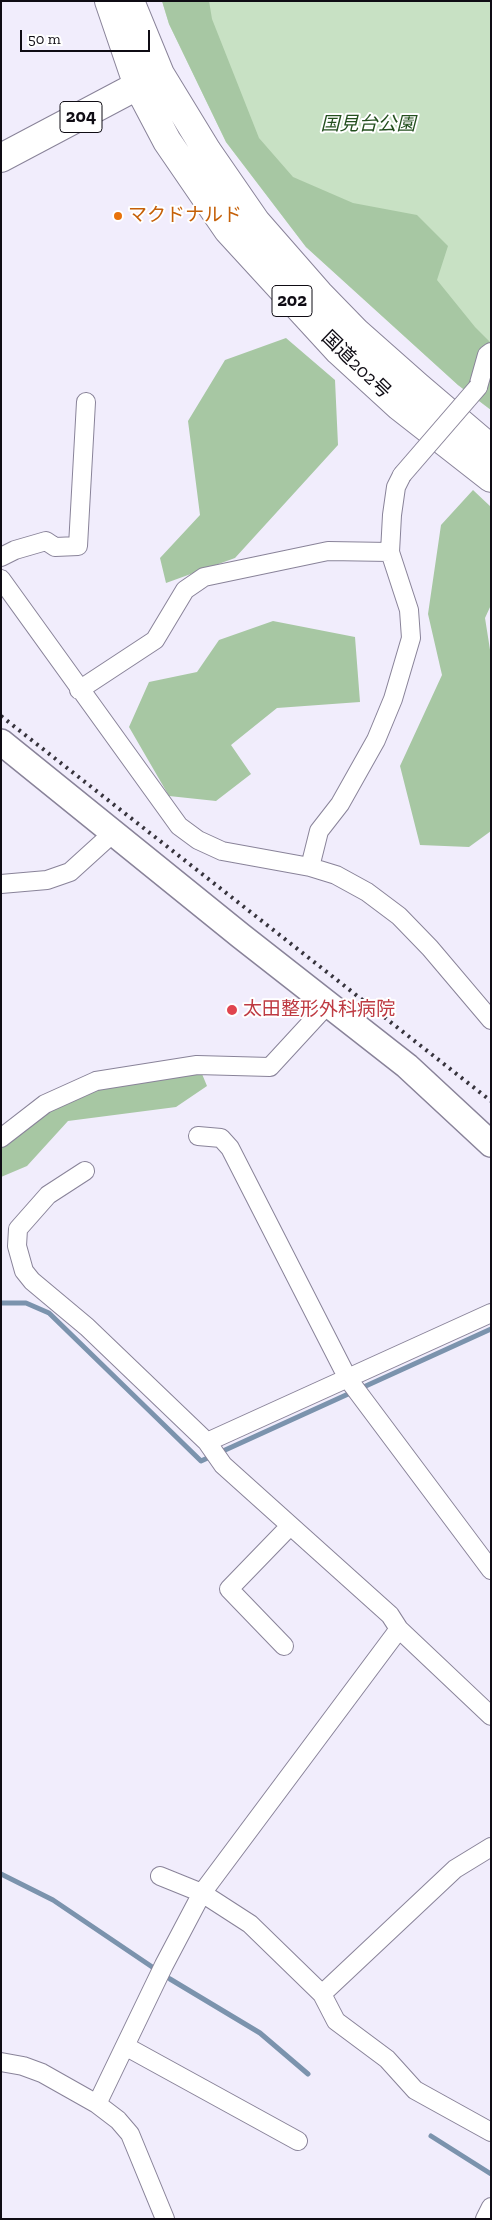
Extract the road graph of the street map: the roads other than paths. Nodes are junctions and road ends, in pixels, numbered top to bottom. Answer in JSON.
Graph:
{"nodes":[{"id":1,"x":109,"y":1,"type":"edge"},
{"id":2,"x":130,"y":1,"type":"edge"},
{"id":3,"x":149,"y":80,"type":"junction"},
{"id":4,"x":1,"y":158,"type":"edge"},
{"id":5,"x":491,"y":352,"type":"edge"},
{"id":6,"x":86,"y":402,"type":"dead end"},
{"id":7,"x":491,"y":449,"type":"edge"},
{"id":8,"x":491,"y":478,"type":"edge"},
{"id":9,"x":390,"y":552,"type":"junction"},
{"id":10,"x":1,"y":557,"type":"edge"},
{"id":11,"x":1,"y":579,"type":"edge"},
{"id":12,"x":79,"y":690,"type":"junction"},
{"id":13,"x":1,"y":742,"type":"edge"},
{"id":14,"x":113,"y":833,"type":"junction"},
{"id":15,"x":310,"y":867,"type":"junction"},
{"id":16,"x":1,"y":884,"type":"edge"},
{"id":17,"x":328,"y":1004,"type":"junction"},
{"id":18,"x":491,"y":1020,"type":"edge"},
{"id":19,"x":198,"y":1136,"type":"dead end"},
{"id":20,"x":1,"y":1138,"type":"edge"},
{"id":21,"x":491,"y":1144,"type":"edge"},
{"id":22,"x":84,"y":1171,"type":"dead end"},
{"id":23,"x":491,"y":1313,"type":"edge"},
{"id":24,"x":348,"y":1379,"type":"junction"},
{"id":25,"x":207,"y":1442,"type":"junction"},
{"id":26,"x":290,"y":1526,"type":"junction"},
{"id":27,"x":491,"y":1570,"type":"edge"},
{"id":28,"x":399,"y":1629,"type":"junction"},
{"id":29,"x":284,"y":1646,"type":"dead end"},
{"id":30,"x":491,"y":1716,"type":"edge"},
{"id":31,"x":491,"y":1846,"type":"edge"},
{"id":32,"x":160,"y":1876,"type":"dead end"},
{"id":33,"x":202,"y":1893,"type":"junction"},
{"id":34,"x":322,"y":1994,"type":"junction"},
{"id":35,"x":125,"y":2046,"type":"junction"},
{"id":36,"x":1,"y":2062,"type":"edge"},
{"id":37,"x":97,"y":2104,"type":"junction"},
{"id":38,"x":491,"y":2132,"type":"edge"},
{"id":39,"x":298,"y":2141,"type":"dead end"},
{"id":40,"x":491,"y":2208,"type":"edge"},
{"id":41,"x":165,"y":2219,"type":"edge"},
{"id":42,"x":486,"y":2219,"type":"edge"}],
"edges":[{"from":1,"to":3,"type":"highway","name":"国道202号","number":"202"},
{"from":2,"to":3,"type":"highway","name":"国道202号","number":"202"},
{"from":3,"to":4,"type":"highway","number":"204"},
{"from":3,"to":7,"type":"highway","name":"国道202号","number":"202"},
{"from":3,"to":8,"type":"highway","name":"国道202号","number":"202"},
{"from":5,"to":9,"type":"street","bridge":true},
{"from":6,"to":10,"type":"street"},
{"from":9,"to":12,"type":"street"},
{"from":9,"to":15,"type":"street"},
{"from":11,"to":12,"type":"street"},
{"from":12,"to":15,"type":"street"},
{"from":13,"to":14,"type":"street"},
{"from":14,"to":16,"type":"street"},
{"from":14,"to":17,"type":"street"},
{"from":15,"to":18,"type":"street"},
{"from":17,"to":20,"type":"street"},
{"from":17,"to":21,"type":"street"},
{"from":19,"to":24,"type":"street"},
{"from":22,"to":25,"type":"street"},
{"from":23,"to":24,"type":"street"},
{"from":24,"to":25,"type":"street"},
{"from":24,"to":27,"type":"street"},
{"from":25,"to":26,"type":"street"},
{"from":26,"to":28,"type":"street"},
{"from":26,"to":29,"type":"street"},
{"from":28,"to":30,"type":"street"},
{"from":28,"to":33,"type":"street"},
{"from":31,"to":34,"type":"street"},
{"from":32,"to":33,"type":"street"},
{"from":33,"to":34,"type":"street"},
{"from":33,"to":35,"type":"street"},
{"from":34,"to":38,"type":"street"},
{"from":35,"to":37,"type":"street"},
{"from":35,"to":39,"type":"street"},
{"from":36,"to":37,"type":"street"},
{"from":37,"to":41,"type":"street"},
{"from":40,"to":42,"type":"street"}]}
